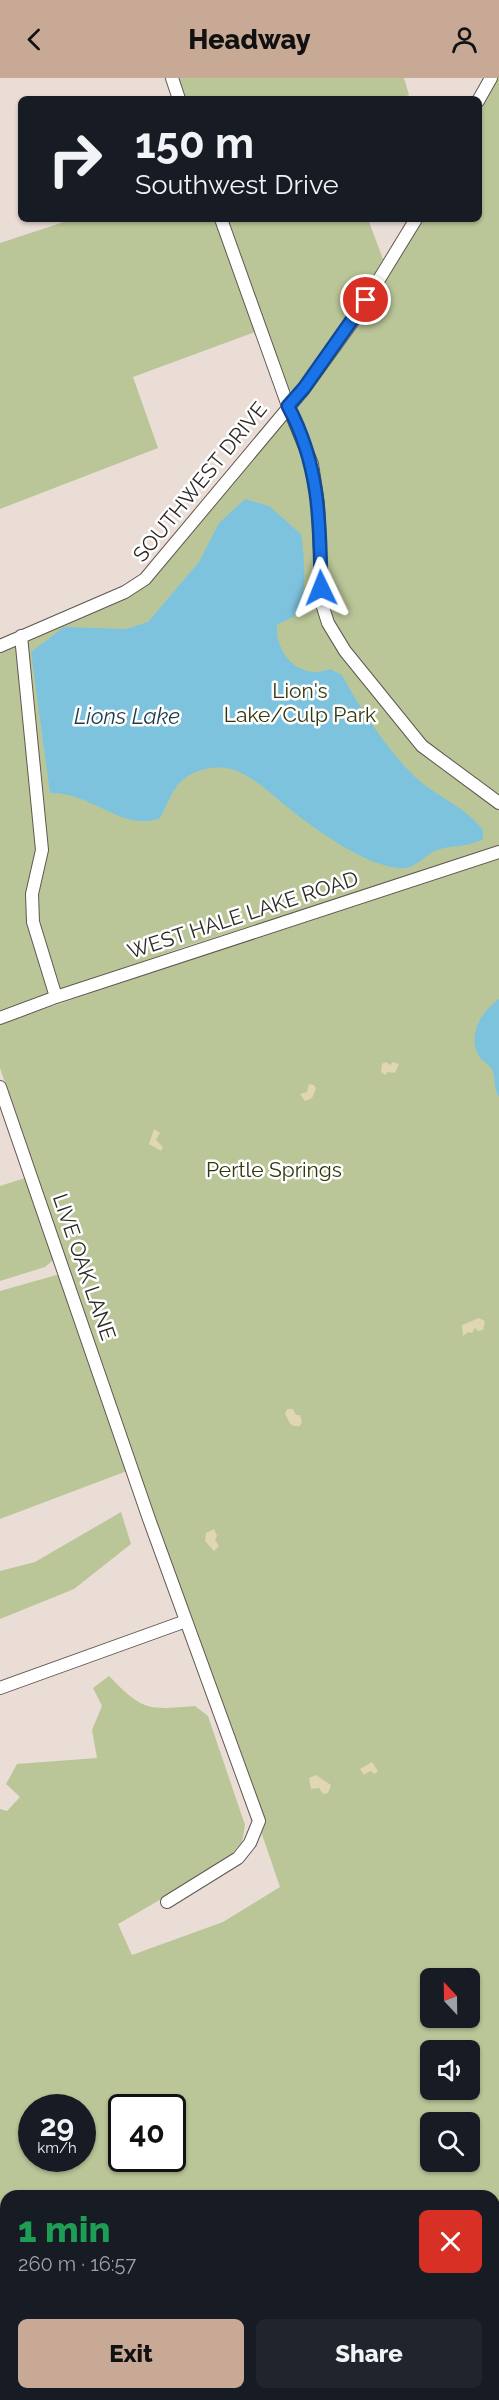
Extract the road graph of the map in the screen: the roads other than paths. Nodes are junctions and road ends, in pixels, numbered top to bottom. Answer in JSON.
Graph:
{"nodes":[{"id":1,"x":172,"y":78,"type":"edge"},
{"id":2,"x":491,"y":78,"type":"edge"},
{"id":3,"x":177,"y":96,"type":"edge"},
{"id":4,"x":481,"y":96,"type":"edge"},
{"id":5,"x":222,"y":222,"type":"edge"},
{"id":6,"x":414,"y":222,"type":"edge"},
{"id":7,"x":288,"y":406,"type":"junction"},
{"id":8,"x":21,"y":636,"type":"junction"},
{"id":9,"x":0,"y":646,"type":"edge"},
{"id":10,"x":499,"y":803,"type":"edge"},
{"id":11,"x":499,"y":852,"type":"edge"},
{"id":12,"x":56,"y":997,"type":"junction"},
{"id":13,"x":0,"y":1018,"type":"edge"},
{"id":14,"x":0,"y":1087,"type":"edge"},
{"id":15,"x":186,"y":1621,"type":"junction"},
{"id":16,"x":0,"y":1688,"type":"edge"},
{"id":17,"x":166,"y":1902,"type":"dead end"}],
"edges":[{"from":1,"to":3,"type":"street"},
{"from":2,"to":4,"type":"street"},
{"from":5,"to":7,"type":"street"},
{"from":6,"to":7,"type":"street","name":"SOUTHWEST DRIVE"},
{"from":7,"to":8,"type":"street","name":"SOUTHWEST DRIVE"},
{"from":7,"to":10,"type":"street"},
{"from":8,"to":9,"type":"street","name":"SOUTHWEST DRIVE"},
{"from":8,"to":12,"type":"street"},
{"from":11,"to":12,"type":"street","name":"WEST HALE LAKE ROAD"},
{"from":12,"to":13,"type":"street","name":"WEST HALE LAKE ROAD"},
{"from":14,"to":15,"type":"street","name":"LIVE OAK LANE"},
{"from":15,"to":16,"type":"street"},
{"from":15,"to":17,"type":"street","name":"LIVE OAK LANE"}]}
